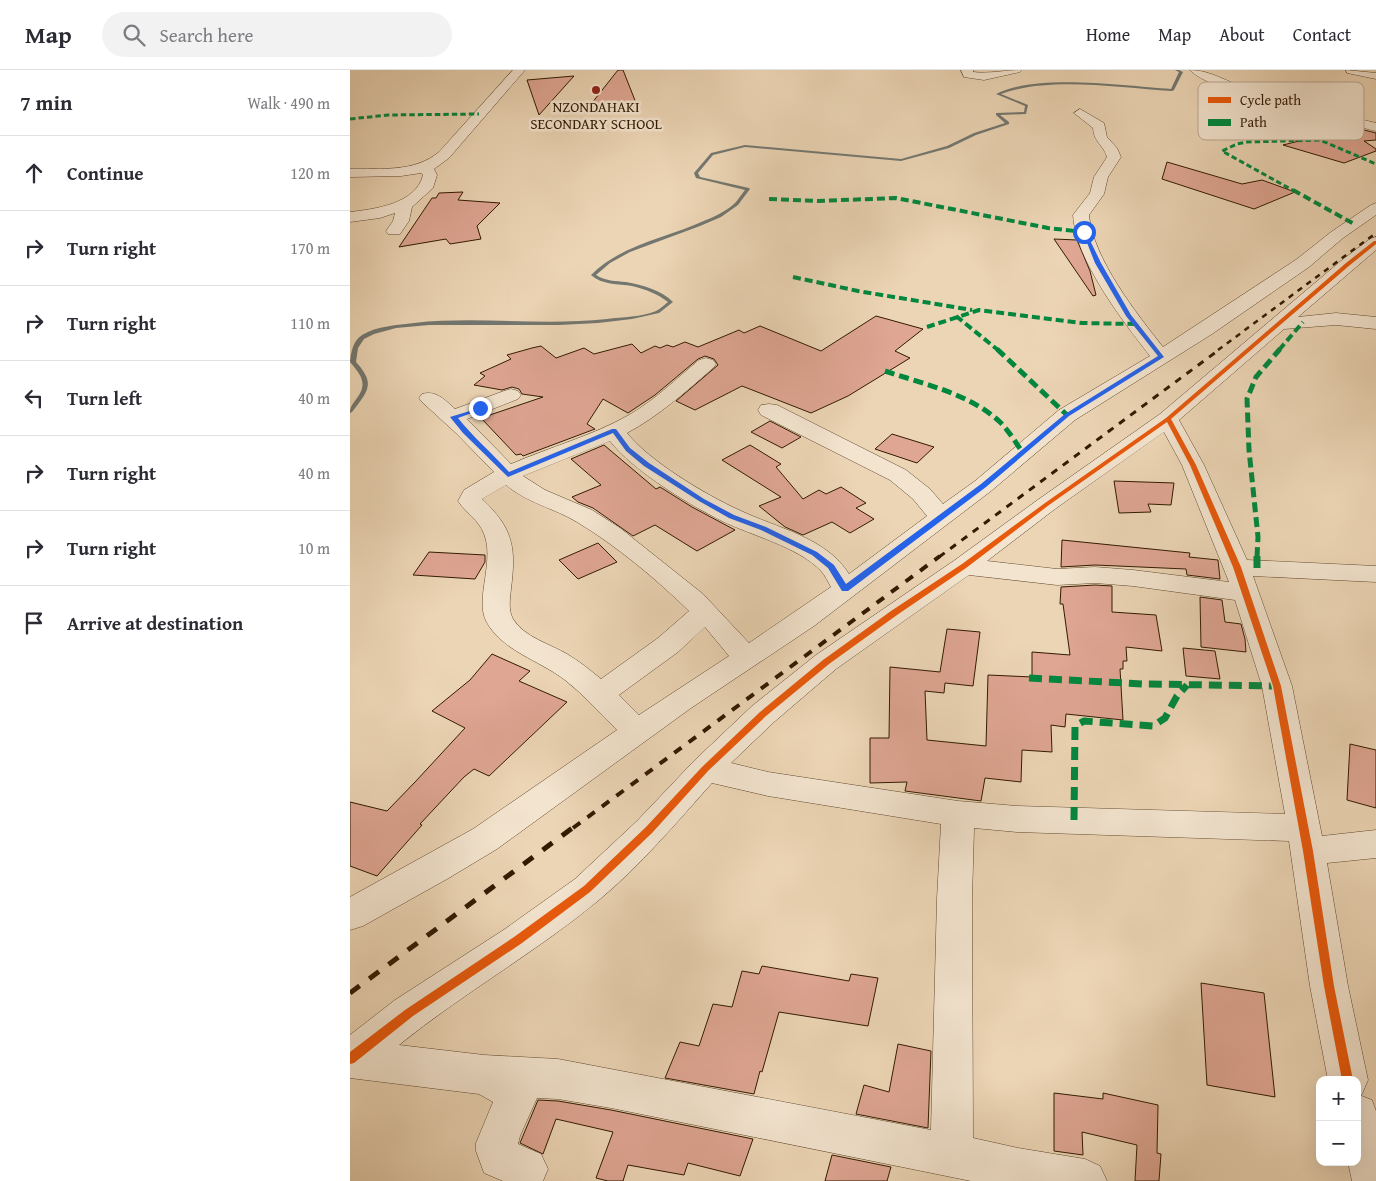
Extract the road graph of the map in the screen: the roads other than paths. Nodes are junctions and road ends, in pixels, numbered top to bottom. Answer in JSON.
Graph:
{"nodes":[{"id":1,"x":519,"y":70,"type":"edge"},
{"id":2,"x":967,"y":70,"type":"edge"},
{"id":3,"x":1016,"y":70,"type":"edge"},
{"id":4,"x":1196,"y":70,"type":"edge"},
{"id":5,"x":1351,"y":71,"type":"dead end"},
{"id":6,"x":1376,"y":76,"type":"edge"},
{"id":7,"x":1215,"y":82,"type":"edge"},
{"id":8,"x":1080,"y":114,"type":"dead end"},
{"id":9,"x":426,"y":168,"type":"junction"},
{"id":10,"x":350,"y":173,"type":"edge"},
{"id":11,"x":405,"y":205,"type":"junction"},
{"id":12,"x":1376,"y":208,"type":"edge"},
{"id":13,"x":350,"y":217,"type":"edge"},
{"id":14,"x":394,"y":232,"type":"dead end"},
{"id":15,"x":1376,"y":242,"type":"edge"},
{"id":16,"x":1376,"y":262,"type":"edge"},
{"id":17,"x":1318,"y":320,"type":"junction"},
{"id":18,"x":1376,"y":323,"type":"edge"},
{"id":19,"x":1279,"y":324,"type":"junction"},
{"id":20,"x":1162,"y":357,"type":"junction"},
{"id":21,"x":706,"y":364,"type":"dead end"},
{"id":22,"x":511,"y":396,"type":"dead end"},
{"id":23,"x":429,"y":398,"type":"dead end"},
{"id":24,"x":769,"y":410,"type":"dead end"},
{"id":25,"x":454,"y":417,"type":"junction"},
{"id":26,"x":1168,"y":419,"type":"junction"},
{"id":27,"x":614,"y":430,"type":"junction"},
{"id":28,"x":508,"y":474,"type":"junction"},
{"id":29,"x":941,"y":518,"type":"junction"},
{"id":30,"x":964,"y":566,"type":"junction"},
{"id":31,"x":1376,"y":574,"type":"edge"},
{"id":32,"x":1242,"y":580,"type":"junction"},
{"id":33,"x":845,"y":589,"type":"junction"},
{"id":34,"x":706,"y":612,"type":"junction"},
{"id":35,"x":747,"y":659,"type":"junction"},
{"id":36,"x":599,"y":695,"type":"junction"},
{"id":37,"x":638,"y":733,"type":"junction"},
{"id":38,"x":705,"y":769,"type":"junction"},
{"id":39,"x":958,"y":814,"type":"junction"},
{"id":40,"x":1305,"y":839,"type":"junction"},
{"id":41,"x":1376,"y":844,"type":"edge"},
{"id":42,"x":350,"y":915,"type":"edge"},
{"id":43,"x":351,"y":1058,"type":"edge"},
{"id":44,"x":484,"y":1075,"type":"junction"},
{"id":45,"x":1347,"y":1076,"type":"edge"},
{"id":46,"x":1359,"y":1121,"type":"edge"},
{"id":47,"x":951,"y":1155,"type":"junction"},
{"id":48,"x":526,"y":1169,"type":"dead end"},
{"id":49,"x":1085,"y":1181,"type":"edge"},
{"id":50,"x":1374,"y":1181,"type":"edge"}],
"edges":[{"from":1,"to":9,"type":"street"},
{"from":2,"to":3,"type":"street"},
{"from":4,"to":7,"type":"street"},
{"from":5,"to":6,"type":"street"},
{"from":8,"to":20,"type":"street"},
{"from":9,"to":10,"type":"street"},
{"from":9,"to":11,"type":"street"},
{"from":11,"to":13,"type":"street"},
{"from":11,"to":14,"type":"street"},
{"from":12,"to":20,"type":"street"},
{"from":15,"to":19,"type":"street"},
{"from":16,"to":17,"type":"street"},
{"from":17,"to":18,"type":"street"},
{"from":17,"to":19,"type":"street"},
{"from":19,"to":26,"type":"street"},
{"from":20,"to":29,"type":"street"},
{"from":21,"to":27,"type":"street"},
{"from":22,"to":25,"type":"street"},
{"from":23,"to":25,"type":"street"},
{"from":24,"to":29,"type":"street"},
{"from":25,"to":28,"type":"street"},
{"from":26,"to":30,"type":"street"},
{"from":26,"to":32,"type":"street"},
{"from":27,"to":28,"type":"street"},
{"from":27,"to":33,"type":"street"},
{"from":28,"to":34,"type":"street"},
{"from":28,"to":36,"type":"street"},
{"from":29,"to":33,"type":"street"},
{"from":30,"to":32,"type":"street"},
{"from":30,"to":38,"type":"street"},
{"from":31,"to":32,"type":"street"},
{"from":32,"to":40,"type":"street"},
{"from":33,"to":35,"type":"street"},
{"from":34,"to":35,"type":"street"},
{"from":34,"to":36,"type":"street"},
{"from":35,"to":37,"type":"street"},
{"from":36,"to":37,"type":"street"},
{"from":37,"to":42,"type":"street"},
{"from":38,"to":39,"type":"street"},
{"from":38,"to":43,"type":"street"},
{"from":39,"to":40,"type":"street"},
{"from":39,"to":47,"type":"street"},
{"from":40,"to":41,"type":"street"},
{"from":40,"to":45,"type":"street"},
{"from":43,"to":44,"type":"street"},
{"from":44,"to":47,"type":"street"},
{"from":44,"to":48,"type":"street"},
{"from":46,"to":50,"type":"street"},
{"from":47,"to":49,"type":"street"}]}
